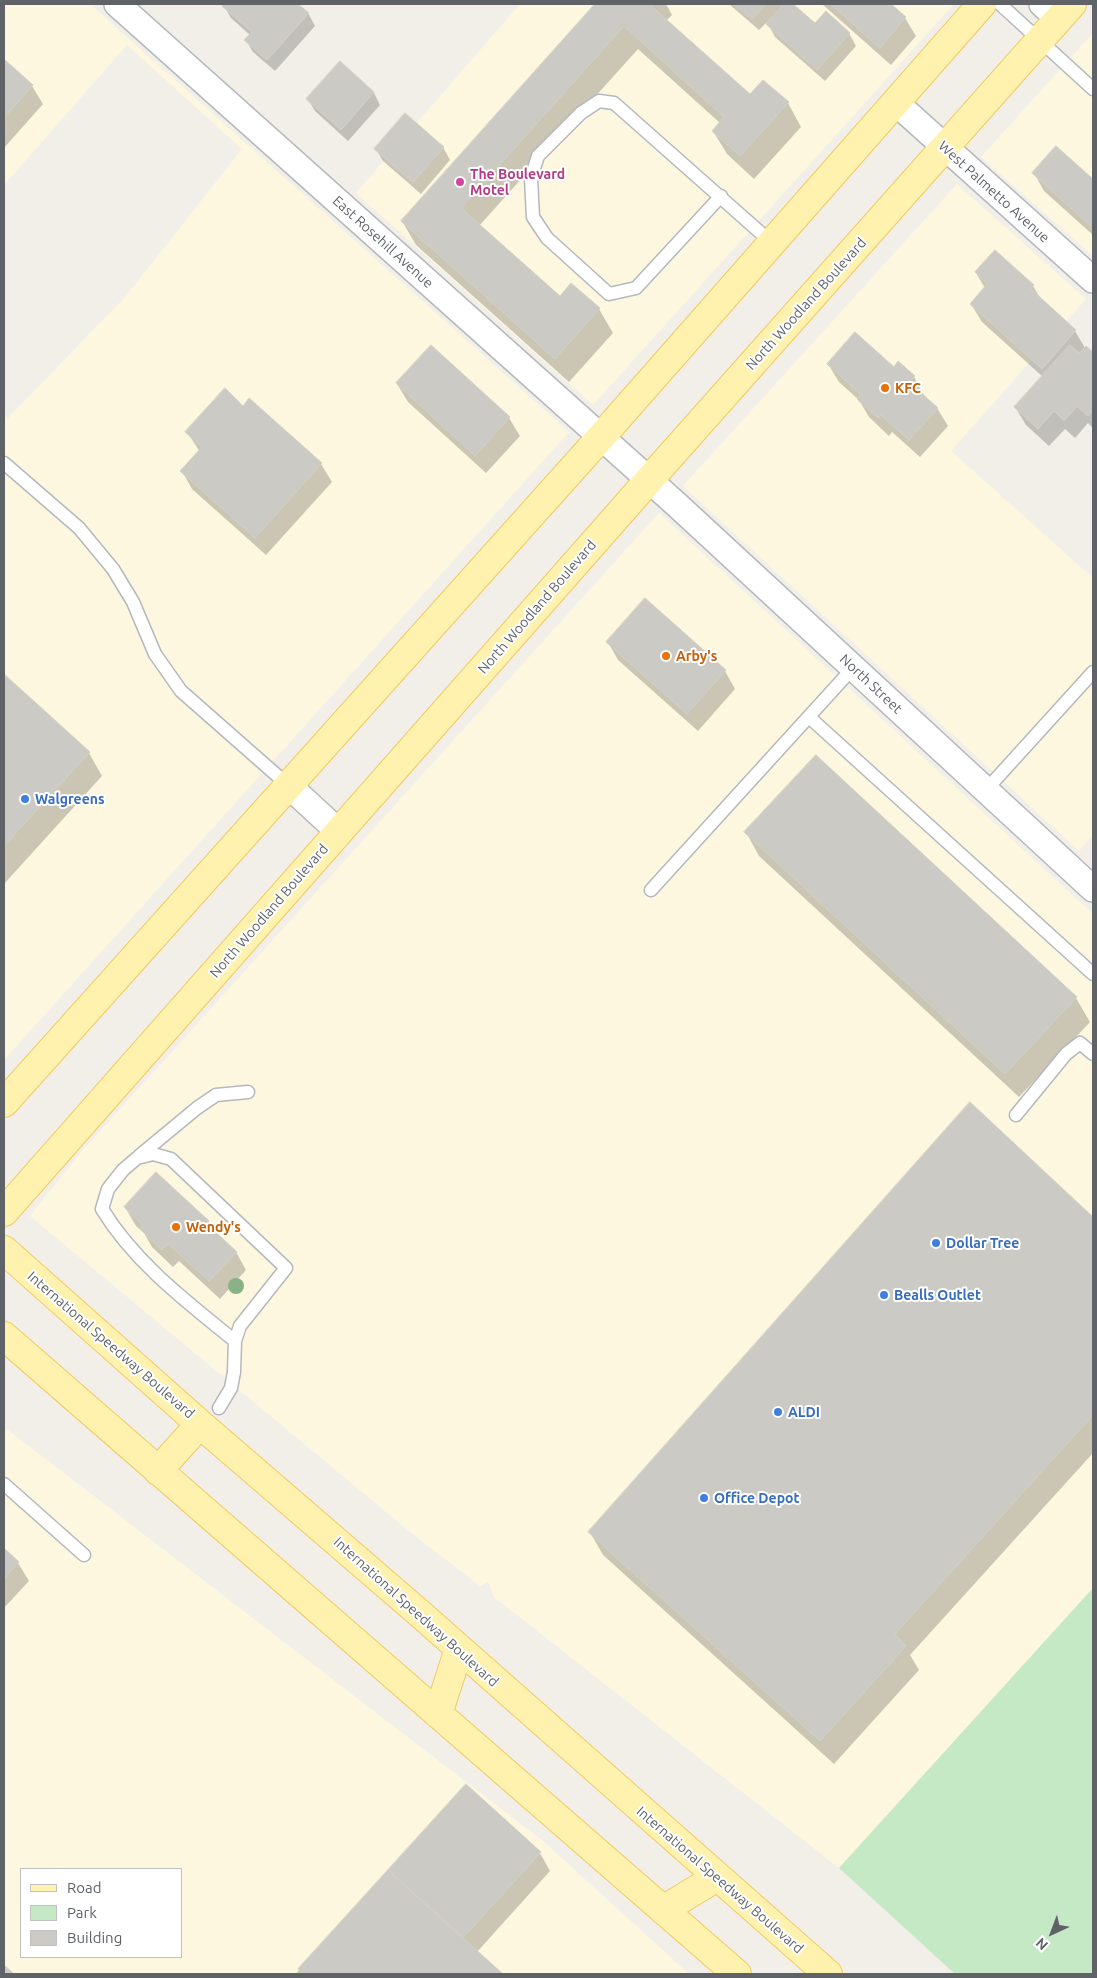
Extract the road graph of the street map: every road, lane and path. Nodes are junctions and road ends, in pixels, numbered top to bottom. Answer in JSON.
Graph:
{"nodes":[{"id":1,"x":117,"y":4,"type":"edge"},
{"id":2,"x":982,"y":4,"type":"edge"},
{"id":3,"x":1000,"y":4,"type":"edge"},
{"id":4,"x":1058,"y":9,"type":"edge"},
{"id":5,"x":1040,"y":40,"type":"junction"},
{"id":6,"x":1093,"y":89,"type":"edge"},
{"id":7,"x":895,"y":102,"type":"junction"},
{"id":8,"x":944,"y":148,"type":"junction"},
{"id":9,"x":721,"y":196,"type":"junction"},
{"id":10,"x":771,"y":242,"type":"junction"},
{"id":11,"x":1093,"y":280,"type":"edge"},
{"id":12,"x":601,"y":437,"type":"junction"},
{"id":13,"x":4,"y":463,"type":"edge"},
{"id":14,"x":649,"y":480,"type":"junction"},
{"id":15,"x":853,"y":668,"type":"junction"},
{"id":16,"x":1093,"y":672,"type":"edge"},
{"id":17,"x":809,"y":716,"type":"junction"},
{"id":18,"x":289,"y":786,"type":"junction"},
{"id":19,"x":986,"y":790,"type":"junction"},
{"id":20,"x":338,"y":832,"type":"junction"},
{"id":21,"x":1093,"y":889,"type":"edge"},
{"id":22,"x":652,"y":890,"type":"dead end"},
{"id":23,"x":1093,"y":974,"type":"edge"},
{"id":24,"x":1093,"y":1054,"type":"edge"},
{"id":25,"x":44,"y":1056,"type":"junction"},
{"id":26,"x":4,"y":1080,"type":"edge"},
{"id":27,"x":248,"y":1092,"type":"dead end"},
{"id":28,"x":4,"y":1103,"type":"edge"},
{"id":29,"x":1016,"y":1114,"type":"dead end"},
{"id":30,"x":137,"y":1158,"type":"junction"},
{"id":31,"x":4,"y":1212,"type":"edge"},
{"id":32,"x":4,"y":1250,"type":"edge"},
{"id":33,"x":4,"y":1336,"type":"edge"},
{"id":34,"x":235,"y":1341,"type":"junction"},
{"id":35,"x":210,"y":1416,"type":"junction"},
{"id":36,"x":158,"y":1471,"type":"junction"},
{"id":37,"x":4,"y":1484,"type":"edge"},
{"id":38,"x":84,"y":1556,"type":"dead end"},
{"id":39,"x":459,"y":1650,"type":"junction"},
{"id":40,"x":438,"y":1714,"type":"junction"},
{"id":41,"x":717,"y":1877,"type":"junction"},
{"id":42,"x":663,"y":1910,"type":"junction"},
{"id":43,"x":737,"y":1974,"type":"edge"},
{"id":44,"x":828,"y":1974,"type":"edge"}],
"edges":[{"from":1,"to":12,"type":"street","name":"East Rosehill Avenue"},
{"from":2,"to":7,"type":"main road"},
{"from":3,"to":5,"type":"lane"},
{"from":4,"to":5,"type":"main road","name":"North Woodland Boulevard"},
{"from":5,"to":6,"type":"lane"},
{"from":5,"to":8,"type":"main road","name":"North Woodland Boulevard"},
{"from":7,"to":8,"type":"street","name":"West Palmetto Avenue"},
{"from":7,"to":10,"type":"main road"},
{"from":8,"to":11,"type":"street","name":"West Palmetto Avenue"},
{"from":8,"to":14,"type":"main road","name":"North Woodland Boulevard"},
{"from":9,"to":9,"type":"lane"},
{"from":9,"to":10,"type":"lane"},
{"from":10,"to":12,"type":"main road"},
{"from":12,"to":14,"type":"street","name":"East Rosehill Avenue"},
{"from":12,"to":18,"type":"main road"},
{"from":13,"to":18,"type":"lane"},
{"from":14,"to":15,"type":"street","name":"North Street"},
{"from":14,"to":20,"type":"main road","name":"North Woodland Boulevard"},
{"from":15,"to":17,"type":"lane"},
{"from":15,"to":19,"type":"street","name":"North Street"},
{"from":16,"to":19,"type":"lane"},
{"from":17,"to":22,"type":"lane"},
{"from":17,"to":23,"type":"lane"},
{"from":18,"to":20,"type":"street"},
{"from":18,"to":25,"type":"main road"},
{"from":19,"to":21,"type":"street","name":"North Street"},
{"from":20,"to":31,"type":"main road","name":"North Woodland Boulevard"},
{"from":24,"to":29,"type":"lane"},
{"from":25,"to":26,"type":"main road"},
{"from":25,"to":28,"type":"main road"},
{"from":27,"to":30,"type":"lane"},
{"from":30,"to":34,"type":"lane"},
{"from":30,"to":34,"type":"lane"},
{"from":32,"to":35,"type":"main road","name":"International Speedway Boulevard"},
{"from":33,"to":36,"type":"main road"},
{"from":34,"to":35,"type":"lane"},
{"from":35,"to":36,"type":"main road"},
{"from":35,"to":39,"type":"main road","name":"International Speedway Boulevard"},
{"from":36,"to":40,"type":"main road"},
{"from":37,"to":38,"type":"lane"},
{"from":39,"to":40,"type":"main road"},
{"from":39,"to":41,"type":"main road","name":"International Speedway Boulevard"},
{"from":40,"to":42,"type":"main road"},
{"from":41,"to":42,"type":"main road"},
{"from":41,"to":44,"type":"main road","name":"International Speedway Boulevard"},
{"from":42,"to":43,"type":"main road"}]}
